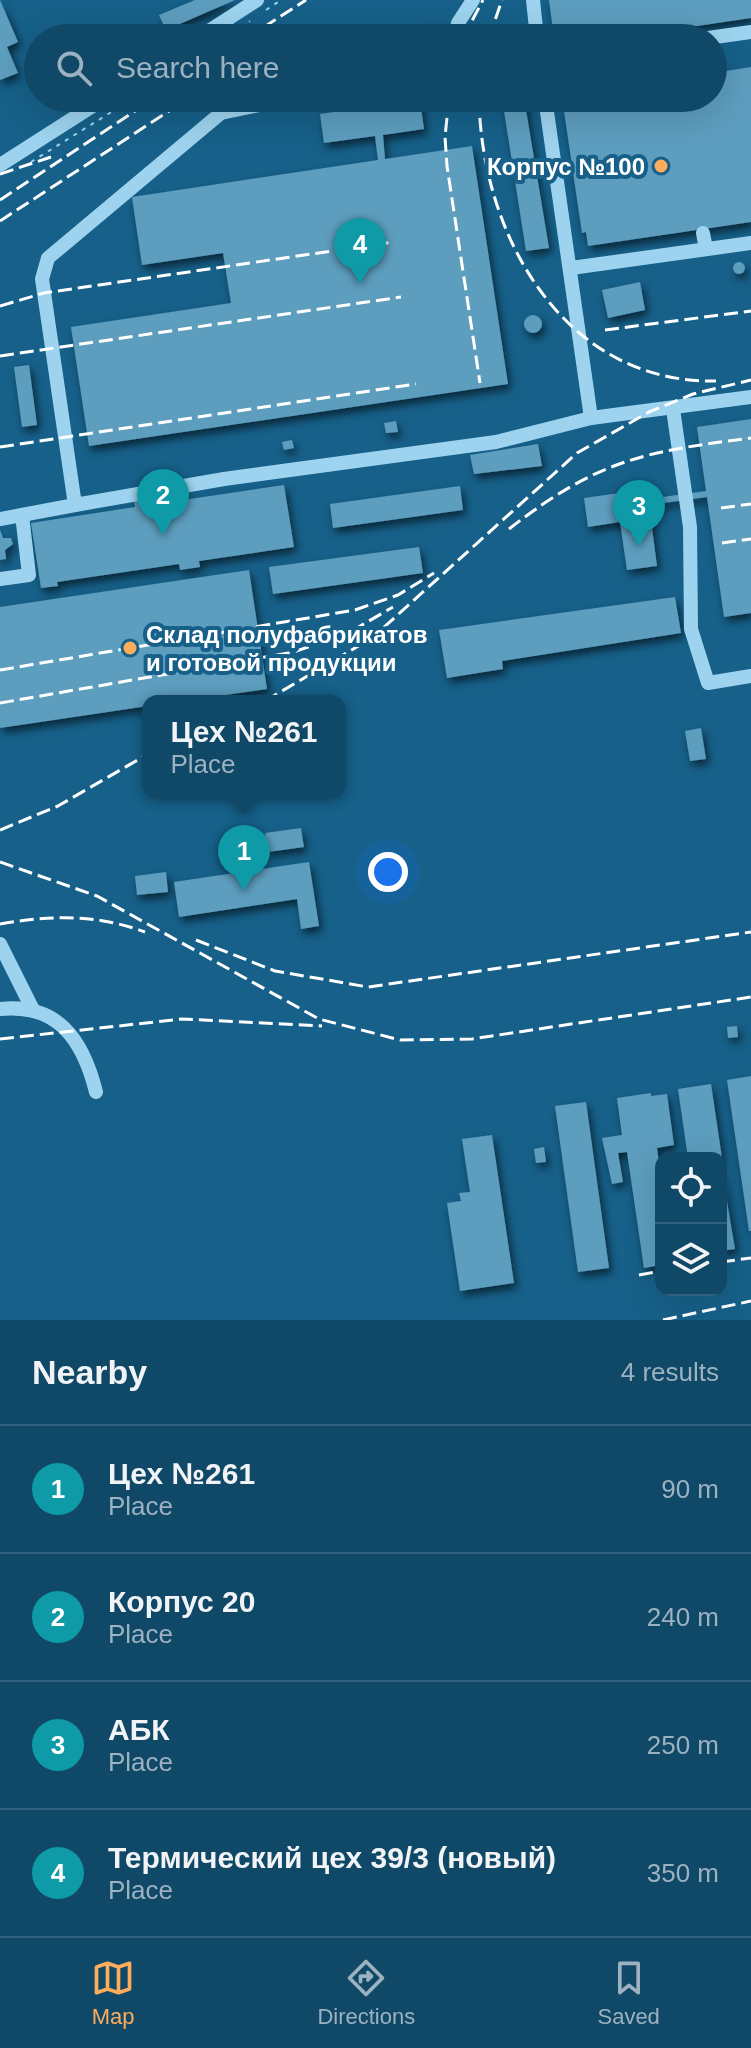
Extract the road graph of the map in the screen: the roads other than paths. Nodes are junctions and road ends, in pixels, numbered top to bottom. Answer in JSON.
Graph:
{"nodes":[{"id":1,"x":257,"y":0,"type":"edge"},
{"id":2,"x":473,"y":0,"type":"edge"},
{"id":3,"x":533,"y":0,"type":"edge"},
{"id":4,"x":220,"y":24,"type":"edge"},
{"id":5,"x":458,"y":24,"type":"edge"},
{"id":6,"x":536,"y":24,"type":"edge"},
{"id":7,"x":751,"y":32,"type":"edge"},
{"id":8,"x":727,"y":35,"type":"edge"},
{"id":9,"x":83,"y":112,"type":"edge"},
{"id":10,"x":226,"y":112,"type":"edge"},
{"id":11,"x":547,"y":112,"type":"edge"},
{"id":12,"x":0,"y":165,"type":"edge"},
{"id":13,"x":703,"y":233,"type":"dead end"},
{"id":14,"x":751,"y":243,"type":"edge"},
{"id":15,"x":706,"y":249,"type":"junction"},
{"id":16,"x":571,"y":268,"type":"junction"},
{"id":17,"x":751,"y":397,"type":"edge"},
{"id":18,"x":673,"y":409,"type":"junction"},
{"id":19,"x":591,"y":418,"type":"junction"},
{"id":20,"x":75,"y":505,"type":"junction"},
{"id":21,"x":22,"y":515,"type":"junction"},
{"id":22,"x":0,"y":519,"type":"edge"},
{"id":23,"x":0,"y":579,"type":"edge"},
{"id":24,"x":751,"y":676,"type":"edge"},
{"id":25,"x":0,"y":944,"type":"edge"},
{"id":26,"x":32,"y":1008,"type":"junction"},
{"id":27,"x":0,"y":1009,"type":"edge"},
{"id":28,"x":96,"y":1092,"type":"dead end"}],
"edges":[{"from":1,"to":4,"type":"lane"},
{"from":2,"to":5,"type":"lane"},
{"from":3,"to":6,"type":"lane"},
{"from":7,"to":8,"type":"lane"},
{"from":9,"to":12,"type":"lane"},
{"from":10,"to":20,"type":"lane"},
{"from":11,"to":16,"type":"lane"},
{"from":13,"to":15,"type":"lane"},
{"from":14,"to":15,"type":"lane"},
{"from":15,"to":16,"type":"lane"},
{"from":16,"to":19,"type":"lane"},
{"from":17,"to":18,"type":"lane"},
{"from":18,"to":19,"type":"lane"},
{"from":18,"to":24,"type":"lane"},
{"from":19,"to":20,"type":"lane"},
{"from":20,"to":21,"type":"lane"},
{"from":21,"to":22,"type":"lane"},
{"from":21,"to":23,"type":"lane"},
{"from":25,"to":26,"type":"lane"},
{"from":26,"to":27,"type":"lane"},
{"from":26,"to":28,"type":"lane"}]}
